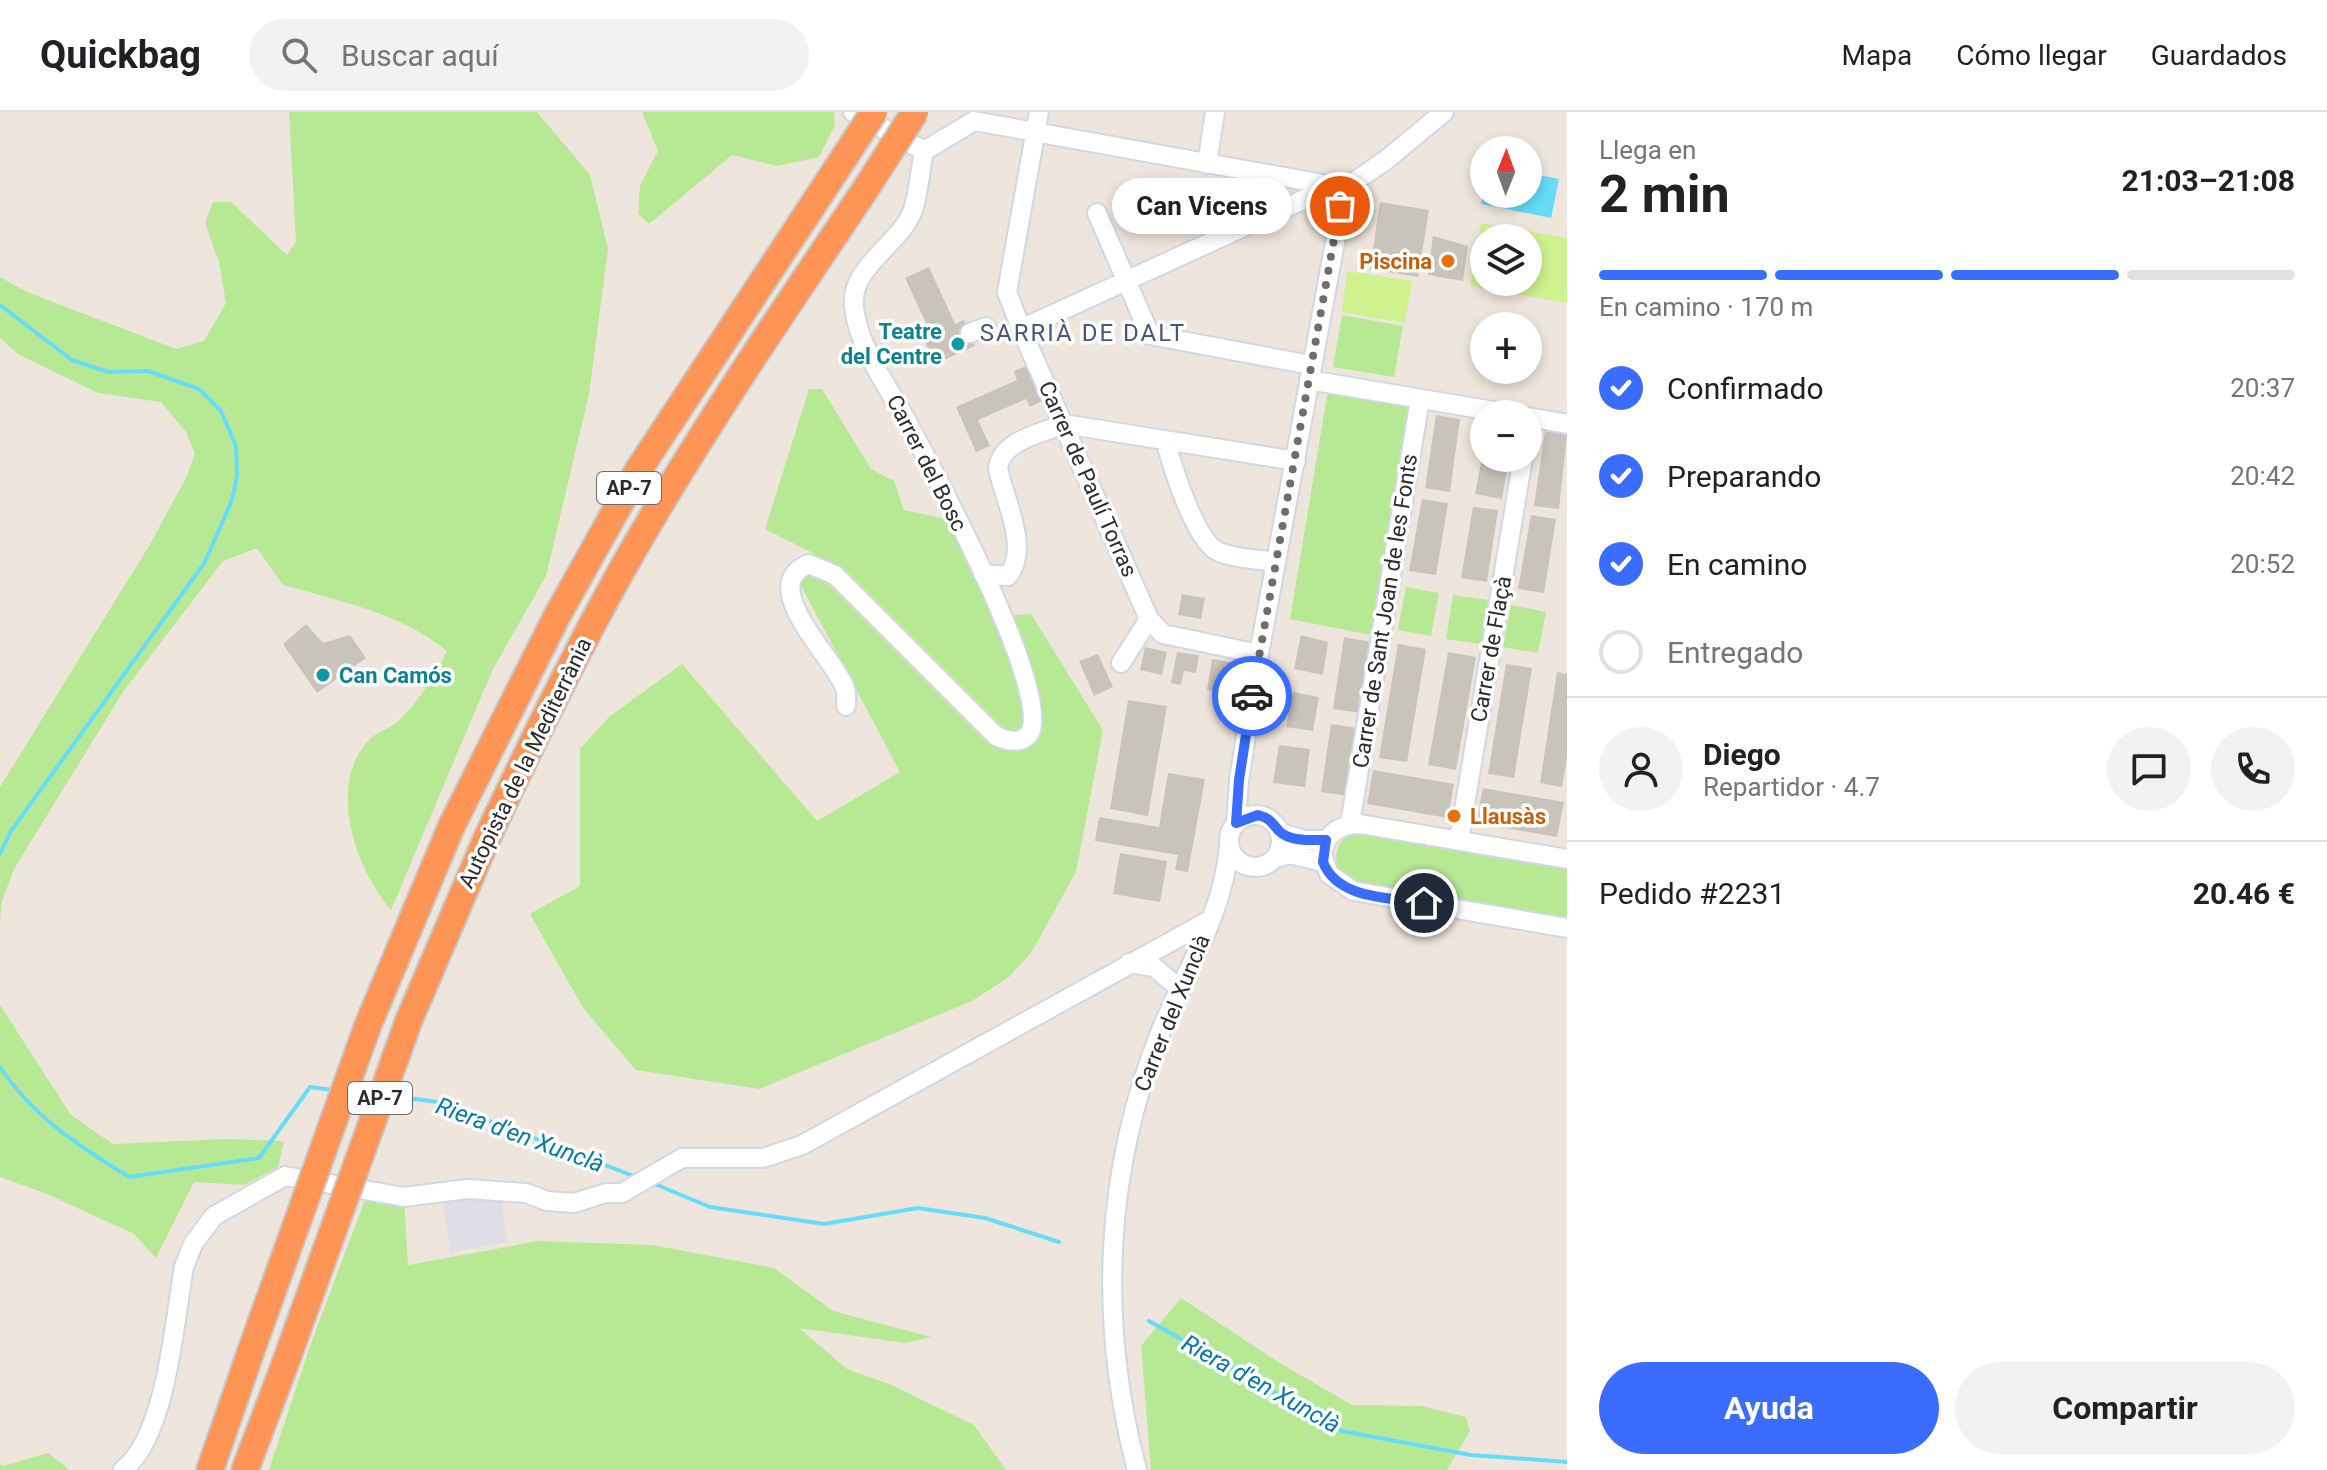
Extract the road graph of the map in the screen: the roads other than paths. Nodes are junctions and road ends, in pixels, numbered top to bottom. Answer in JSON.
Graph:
{"nodes":[{"id":1,"x":853,"y":112,"type":"edge"},
{"id":2,"x":874,"y":112,"type":"edge"},
{"id":3,"x":915,"y":112,"type":"edge"},
{"id":4,"x":1039,"y":112,"type":"edge"},
{"id":5,"x":1215,"y":112,"type":"edge"},
{"id":6,"x":1444,"y":112,"type":"edge"},
{"id":7,"x":1035,"y":131,"type":"junction"},
{"id":8,"x":924,"y":151,"type":"junction"},
{"id":9,"x":1207,"y":164,"type":"junction"},
{"id":10,"x":1338,"y":188,"type":"junction"},
{"id":11,"x":1097,"y":213,"type":"dead end"},
{"id":12,"x":1129,"y":282,"type":"junction"},
{"id":13,"x":1021,"y":329,"type":"junction"},
{"id":14,"x":1310,"y":372,"type":"junction"},
{"id":15,"x":1420,"y":399,"type":"junction"},
{"id":16,"x":1470,"y":407,"type":"edge"},
{"id":17,"x":1542,"y":422,"type":"edge"},
{"id":18,"x":1064,"y":424,"type":"junction"},
{"id":19,"x":1567,"y":424,"type":"edge"},
{"id":20,"x":1165,"y":440,"type":"junction"},
{"id":21,"x":1296,"y":461,"type":"junction"},
{"id":22,"x":1521,"y":472,"type":"edge"},
{"id":23,"x":1275,"y":562,"type":"junction"},
{"id":24,"x":983,"y":574,"type":"junction"},
{"id":25,"x":1149,"y":619,"type":"junction"},
{"id":26,"x":1259,"y":654,"type":"junction"},
{"id":27,"x":1121,"y":663,"type":"dead end"},
{"id":28,"x":846,"y":706,"type":"dead end"},
{"id":29,"x":1239,"y":780,"type":"junction"},
{"id":30,"x":1264,"y":816,"type":"junction"},
{"id":31,"x":1236,"y":823,"type":"junction"},
{"id":32,"x":1350,"y":824,"type":"junction"},
{"id":33,"x":1280,"y":833,"type":"junction"},
{"id":34,"x":1326,"y":840,"type":"junction"},
{"id":35,"x":1459,"y":840,"type":"junction"},
{"id":36,"x":1229,"y":846,"type":"junction"},
{"id":37,"x":1275,"y":858,"type":"junction"},
{"id":38,"x":1567,"y":859,"type":"edge"},
{"id":39,"x":1323,"y":862,"type":"junction"},
{"id":40,"x":1253,"y":867,"type":"junction"},
{"id":41,"x":1219,"y":889,"type":"junction"},
{"id":42,"x":1210,"y":920,"type":"junction"},
{"id":43,"x":1567,"y":928,"type":"edge"},
{"id":44,"x":1129,"y":963,"type":"junction"},
{"id":45,"x":1181,"y":990,"type":"junction"},
{"id":46,"x":123,"y":1470,"type":"edge"},
{"id":47,"x":210,"y":1470,"type":"edge"},
{"id":48,"x":245,"y":1470,"type":"edge"},
{"id":49,"x":1137,"y":1470,"type":"edge"}],
"edges":[{"from":1,"to":8,"type":"street"},
{"from":2,"to":47,"type":"highway","name":"Autopista de la Mediterrània","number":"AP-7","bridge":true},
{"from":3,"to":48,"type":"highway","name":"Autopista de la Mediterrània","number":"AP-7","bridge":true},
{"from":4,"to":7,"type":"street","name":"Carrer de Paulí Torras"},
{"from":5,"to":9,"type":"street"},
{"from":6,"to":10,"type":"street"},
{"from":7,"to":8,"type":"street"},
{"from":7,"to":9,"type":"street"},
{"from":7,"to":13,"type":"street","name":"Carrer de Paulí Torras"},
{"from":8,"to":24,"type":"street","name":"Carrer del Bosc"},
{"from":9,"to":10,"type":"street"},
{"from":10,"to":12,"type":"street"},
{"from":10,"to":14,"type":"street"},
{"from":11,"to":12,"type":"street"},
{"from":12,"to":13,"type":"street"},
{"from":12,"to":14,"type":"street"},
{"from":13,"to":18,"type":"street","name":"Carrer de Paulí Torras"},
{"from":14,"to":15,"type":"street"},
{"from":14,"to":21,"type":"street"},
{"from":15,"to":16,"type":"street"},
{"from":15,"to":32,"type":"street","name":"Carrer de Sant Joan de les Fonts"},
{"from":17,"to":19,"type":"street"},
{"from":18,"to":20,"type":"street"},
{"from":18,"to":24,"type":"street"},
{"from":18,"to":25,"type":"street","name":"Carrer de Paulí Torras"},
{"from":20,"to":21,"type":"street"},
{"from":20,"to":23,"type":"street"},
{"from":21,"to":23,"type":"street"},
{"from":22,"to":35,"type":"street","name":"Carrer de Flaçà"},
{"from":23,"to":26,"type":"street"},
{"from":24,"to":28,"type":"street","name":"Carrer del Bosc"},
{"from":25,"to":26,"type":"street"},
{"from":25,"to":27,"type":"street"},
{"from":26,"to":29,"type":"street"},
{"from":29,"to":30,"type":"street"},
{"from":29,"to":31,"type":"street"},
{"from":30,"to":31,"type":"street"},
{"from":30,"to":33,"type":"street"},
{"from":31,"to":36,"type":"street"},
{"from":32,"to":34,"type":"street"},
{"from":32,"to":35,"type":"street"},
{"from":33,"to":34,"type":"street"},
{"from":33,"to":37,"type":"street"},
{"from":34,"to":39,"type":"street"},
{"from":35,"to":38,"type":"street"},
{"from":36,"to":40,"type":"street"},
{"from":36,"to":41,"type":"street","name":"Carrer del Xunclà"},
{"from":37,"to":39,"type":"street"},
{"from":37,"to":40,"type":"street"},
{"from":39,"to":43,"type":"street"},
{"from":40,"to":41,"type":"street"},
{"from":41,"to":42,"type":"street","name":"Carrer del Xunclà"},
{"from":42,"to":44,"type":"street"},
{"from":42,"to":45,"type":"street","name":"Carrer del Xunclà"},
{"from":44,"to":45,"type":"street"},
{"from":44,"to":46,"type":"street"},
{"from":45,"to":49,"type":"street","name":"Carrer del Xunclà"}]}
